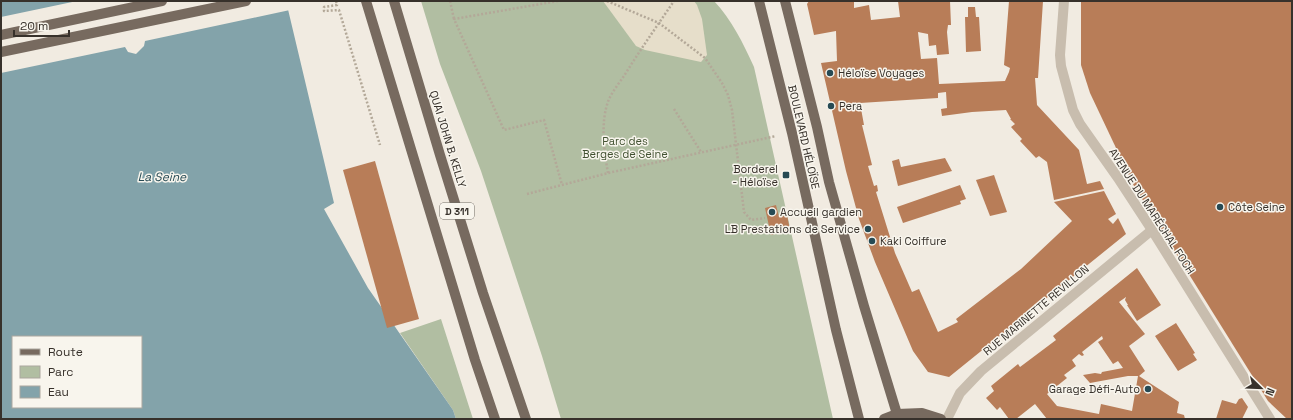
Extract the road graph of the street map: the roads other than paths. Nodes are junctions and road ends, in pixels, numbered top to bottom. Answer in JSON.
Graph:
{"nodes":[{"id":1,"x":162,"y":1,"type":"edge"},
{"id":2,"x":246,"y":1,"type":"edge"},
{"id":3,"x":366,"y":1,"type":"edge"},
{"id":4,"x":394,"y":1,"type":"edge"},
{"id":5,"x":759,"y":1,"type":"edge"},
{"id":6,"x":785,"y":1,"type":"edge"},
{"id":7,"x":1064,"y":1,"type":"edge"},
{"id":8,"x":1,"y":34,"type":"edge"},
{"id":9,"x":1,"y":52,"type":"edge"},
{"id":10,"x":1152,"y":230,"type":"junction"},
{"id":11,"x":897,"y":414,"type":"junction"},
{"id":12,"x":495,"y":419,"type":"edge"},
{"id":13,"x":526,"y":419,"type":"edge"},
{"id":14,"x":859,"y":419,"type":"edge"},
{"id":15,"x":884,"y":419,"type":"edge"},
{"id":16,"x":941,"y":419,"type":"edge"},
{"id":17,"x":947,"y":419,"type":"edge"},
{"id":18,"x":1270,"y":419,"type":"edge"}],
"edges":[{"from":1,"to":8,"type":"main road"},
{"from":2,"to":9,"type":"main road"},
{"from":3,"to":12,"type":"main road","number":"D 311"},
{"from":4,"to":13,"type":"main road","name":"QUAI JOHN B. KELLY","number":"D 311"},
{"from":5,"to":14,"type":"main road","name":"BOULEVARD HÉLOÏSE"},
{"from":6,"to":11,"type":"main road","name":"BOULEVARD HÉLOÏSE"},
{"from":7,"to":10,"type":"street","name":"AVENUE DU MARÉCHAL FOCH"},
{"from":10,"to":17,"type":"street","name":"RUE MARINETTE REVILLON"},
{"from":10,"to":18,"type":"street","name":"AVENUE DU MARÉCHAL FOCH"},
{"from":11,"to":15,"type":"main road"},
{"from":11,"to":16,"type":"main road"}]}
